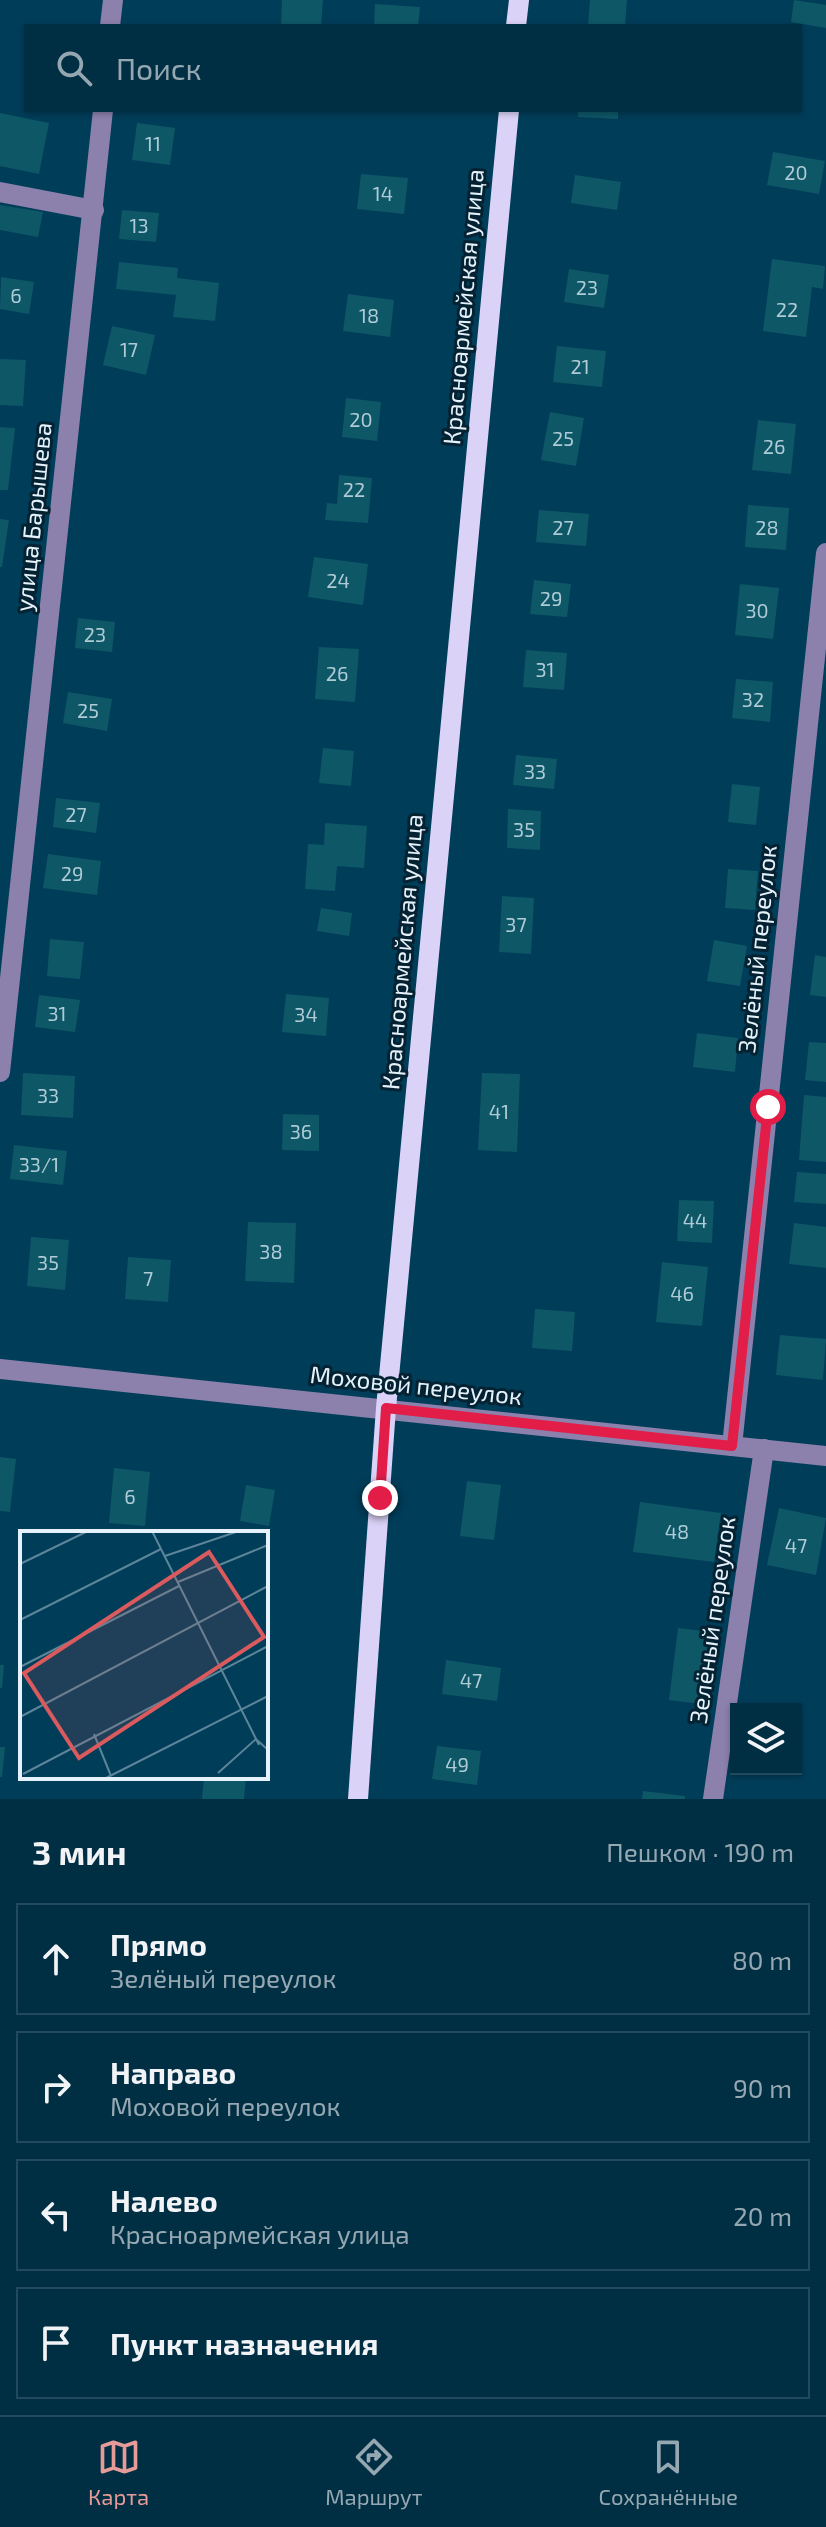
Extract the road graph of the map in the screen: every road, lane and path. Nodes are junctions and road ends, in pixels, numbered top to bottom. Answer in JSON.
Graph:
{"nodes":[{"id":1,"x":113,"y":0,"type":"edge"},
{"id":2,"x":519,"y":0,"type":"edge"},
{"id":3,"x":110,"y":24,"type":"edge"},
{"id":4,"x":516,"y":24,"type":"edge"},
{"id":5,"x":103,"y":112,"type":"edge"},
{"id":6,"x":509,"y":112,"type":"edge"},
{"id":7,"x":0,"y":192,"type":"edge"},
{"id":8,"x":94,"y":210,"type":"junction"},
{"id":9,"x":826,"y":553,"type":"edge"},
{"id":10,"x":0,"y":1072,"type":"edge"},
{"id":11,"x":0,"y":1369,"type":"edge"},
{"id":12,"x":386,"y":1408,"type":"junction"},
{"id":13,"x":732,"y":1446,"type":"junction"},
{"id":14,"x":764,"y":1449,"type":"junction"},
{"id":15,"x":826,"y":1456,"type":"edge"},
{"id":16,"x":358,"y":1799,"type":"edge"},
{"id":17,"x":713,"y":1799,"type":"edge"}],
"edges":[{"from":1,"to":3,"type":"street"},
{"from":2,"to":4,"type":"main road"},
{"from":5,"to":8,"type":"street","name":"улица Барышева"},
{"from":6,"to":12,"type":"main road","name":"Красноармейская улица"},
{"from":7,"to":8,"type":"street"},
{"from":8,"to":10,"type":"street","name":"улица Барышева"},
{"from":9,"to":13,"type":"street","name":"Зелёный переулок"},
{"from":11,"to":12,"type":"street","name":"Моховой переулок"},
{"from":12,"to":13,"type":"street","name":"Моховой переулок"},
{"from":12,"to":16,"type":"main road","name":"Красноармейская улица"},
{"from":13,"to":14,"type":"street","name":"Моховой переулок"},
{"from":14,"to":15,"type":"street","name":"Моховой переулок"},
{"from":14,"to":17,"type":"street","name":"Зелёный переулок"}]}
